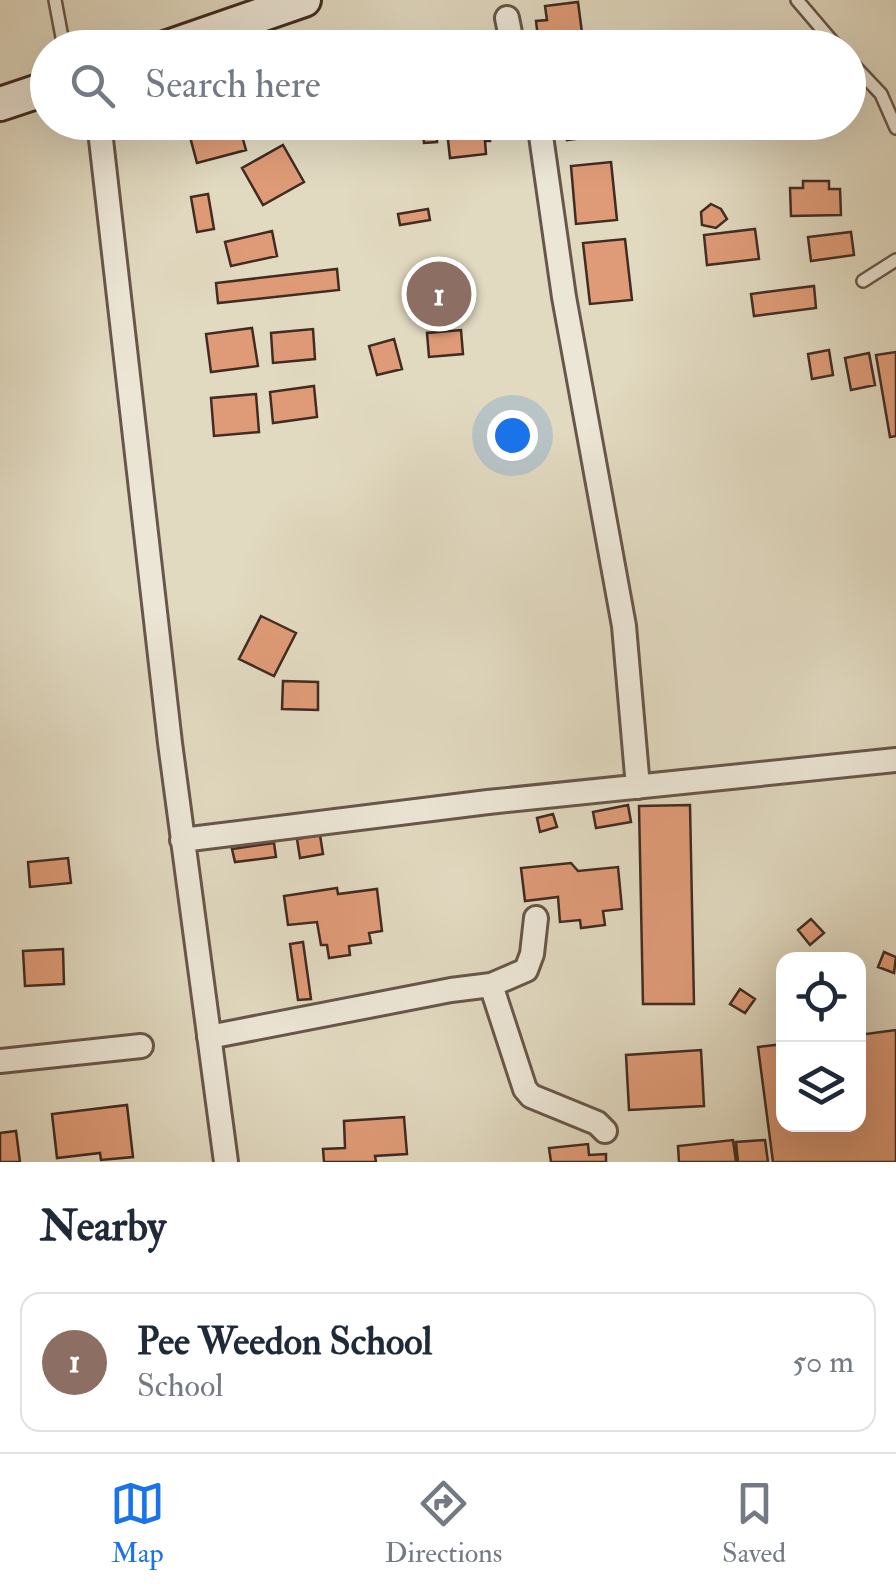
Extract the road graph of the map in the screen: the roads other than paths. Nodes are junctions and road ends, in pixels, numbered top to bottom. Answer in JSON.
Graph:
{"nodes":[{"id":1,"x":55,"y":0,"type":"edge"},
{"id":2,"x":304,"y":0,"type":"edge"},
{"id":3,"x":797,"y":0,"type":"edge"},
{"id":4,"x":506,"y":18,"type":"dead end"},
{"id":5,"x":61,"y":30,"type":"edge"},
{"id":6,"x":217,"y":30,"type":"edge"},
{"id":7,"x":509,"y":30,"type":"edge"},
{"id":8,"x":823,"y":30,"type":"edge"},
{"id":9,"x":866,"y":78,"type":"edge"},
{"id":10,"x":30,"y":94,"type":"edge"},
{"id":11,"x":0,"y":104,"type":"edge"},
{"id":12,"x":896,"y":128,"type":"edge"},
{"id":13,"x":101,"y":140,"type":"edge"},
{"id":14,"x":542,"y":140,"type":"edge"},
{"id":15,"x":896,"y":260,"type":"edge"},
{"id":16,"x":863,"y":281,"type":"dead end"},
{"id":17,"x":896,"y":760,"type":"edge"},
{"id":18,"x":638,"y":787,"type":"junction"},
{"id":19,"x":182,"y":840,"type":"junction"},
{"id":20,"x":536,"y":918,"type":"dead end"},
{"id":21,"x":491,"y":985,"type":"junction"},
{"id":22,"x":210,"y":1037,"type":"junction"},
{"id":23,"x":141,"y":1046,"type":"dead end"},
{"id":24,"x":0,"y":1060,"type":"edge"},
{"id":25,"x":605,"y":1131,"type":"dead end"},
{"id":26,"x":226,"y":1162,"type":"edge"}],
"edges":[{"from":1,"to":5,"type":"lane"},
{"from":2,"to":6,"type":"main road"},
{"from":3,"to":8,"type":"lane"},
{"from":4,"to":7,"type":"street"},
{"from":9,"to":12,"type":"lane"},
{"from":10,"to":11,"type":"main road"},
{"from":13,"to":19,"type":"street"},
{"from":14,"to":18,"type":"street"},
{"from":15,"to":16,"type":"lane"},
{"from":17,"to":18,"type":"street"},
{"from":18,"to":19,"type":"street"},
{"from":19,"to":22,"type":"street"},
{"from":20,"to":21,"type":"street"},
{"from":21,"to":22,"type":"street"},
{"from":21,"to":25,"type":"street"},
{"from":22,"to":26,"type":"street"},
{"from":23,"to":24,"type":"street"}]}
